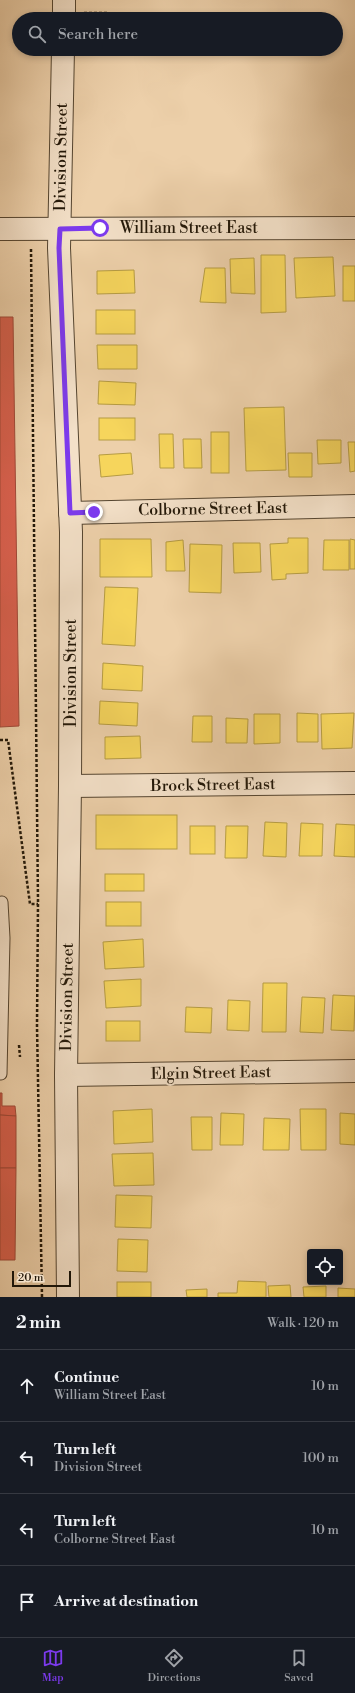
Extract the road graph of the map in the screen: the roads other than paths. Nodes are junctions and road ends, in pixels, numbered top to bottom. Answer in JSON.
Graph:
{"nodes":[{"id":1,"x":63,"y":56,"type":"edge"},
{"id":2,"x":355,"y":228,"type":"edge"},
{"id":3,"x":0,"y":229,"type":"edge"},
{"id":4,"x":60,"y":229,"type":"junction"},
{"id":5,"x":355,"y":506,"type":"edge"},
{"id":6,"x":70,"y":513,"type":"junction"},
{"id":7,"x":355,"y":783,"type":"edge"},
{"id":8,"x":70,"y":786,"type":"junction"},
{"id":9,"x":2,"y":902,"type":"dead end"},
{"id":10,"x":355,"y":1071,"type":"edge"},
{"id":11,"x":1,"y":1074,"type":"edge"},
{"id":12,"x":66,"y":1075,"type":"junction"},
{"id":13,"x":68,"y":1297,"type":"edge"}],
"edges":[{"from":1,"to":4,"type":"street","name":"Division Street"},
{"from":2,"to":4,"type":"street","name":"William Street East"},
{"from":3,"to":4,"type":"street","name":"William Street East"},
{"from":4,"to":6,"type":"street","name":"Division Street"},
{"from":5,"to":6,"type":"street","name":"Colborne Street East"},
{"from":6,"to":8,"type":"street","name":"Division Street"},
{"from":7,"to":8,"type":"street","name":"Brock Street East"},
{"from":8,"to":12,"type":"street","name":"Division Street"},
{"from":9,"to":11,"type":"lane"},
{"from":10,"to":12,"type":"street","name":"Elgin Street East"},
{"from":12,"to":13,"type":"street","name":"Division Street"}]}
